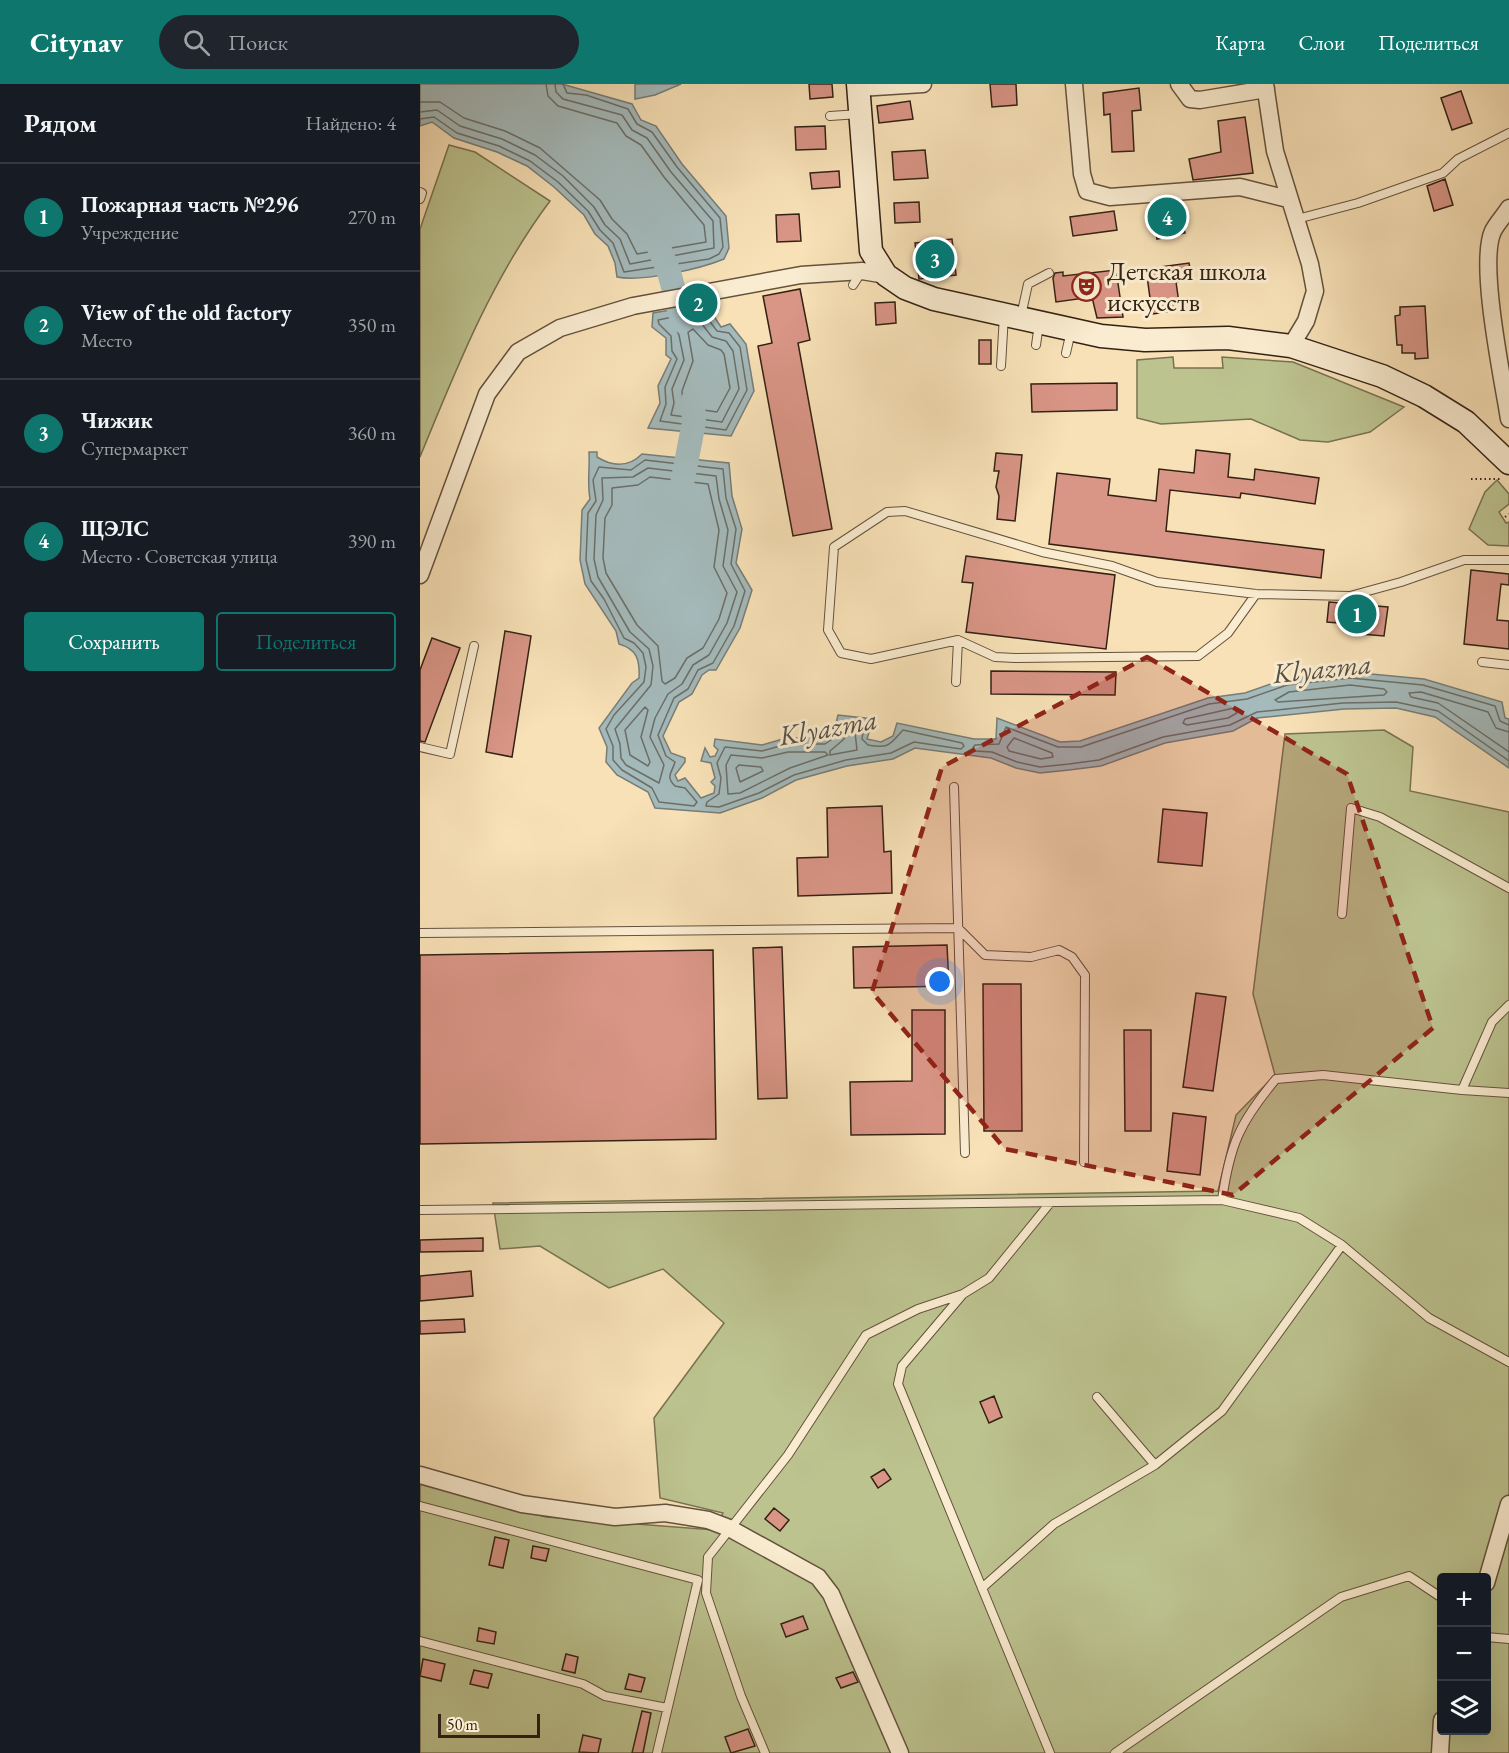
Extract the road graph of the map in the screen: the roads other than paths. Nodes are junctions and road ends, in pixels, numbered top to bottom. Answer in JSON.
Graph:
{"nodes":[{"id":1,"x":923,"y":84,"type":"edge"},
{"id":2,"x":1074,"y":84,"type":"edge"},
{"id":3,"x":1179,"y":84,"type":"edge"},
{"id":4,"x":858,"y":86,"type":"edge"},
{"id":5,"x":1265,"y":87,"type":"edge"},
{"id":6,"x":861,"y":114,"type":"junction"},
{"id":7,"x":830,"y":116,"type":"dead end"},
{"id":8,"x":1509,"y":133,"type":"edge"},
{"id":9,"x":420,"y":192,"type":"edge"},
{"id":10,"x":420,"y":199,"type":"edge"},
{"id":11,"x":1288,"y":199,"type":"junction"},
{"id":12,"x":1509,"y":208,"type":"edge"},
{"id":13,"x":1297,"y":219,"type":"junction"},
{"id":14,"x":862,"y":270,"type":"junction"},
{"id":15,"x":1049,"y":273,"type":"dead end"},
{"id":16,"x":886,"y":275,"type":"junction"},
{"id":17,"x":853,"y":285,"type":"dead end"},
{"id":18,"x":1025,"y":326,"type":"junction"},
{"id":19,"x":1071,"y":330,"type":"junction"},
{"id":20,"x":1291,"y":346,"type":"junction"},
{"id":21,"x":1066,"y":353,"type":"dead end"},
{"id":22,"x":1001,"y":366,"type":"dead end"},
{"id":23,"x":1509,"y":419,"type":"edge"},
{"id":24,"x":1507,"y":462,"type":"edge"},
{"id":25,"x":1509,"y":560,"type":"edge"},
{"id":26,"x":420,"y":575,"type":"edge"},
{"id":27,"x":1256,"y":594,"type":"junction"},
{"id":28,"x":958,"y":640,"type":"junction"},
{"id":29,"x":474,"y":646,"type":"dead end"},
{"id":30,"x":1482,"y":662,"type":"dead end"},
{"id":31,"x":1509,"y":665,"type":"edge"},
{"id":32,"x":956,"y":682,"type":"dead end"},
{"id":33,"x":420,"y":747,"type":"edge"},
{"id":34,"x":954,"y":787,"type":"dead end"},
{"id":35,"x":1509,"y":888,"type":"edge"},
{"id":36,"x":1342,"y":914,"type":"dead end"},
{"id":37,"x":958,"y":928,"type":"junction"},
{"id":38,"x":420,"y":933,"type":"edge"},
{"id":39,"x":1509,"y":1005,"type":"edge"},
{"id":40,"x":1462,"y":1090,"type":"junction"},
{"id":41,"x":1509,"y":1093,"type":"edge"},
{"id":42,"x":965,"y":1153,"type":"dead end"},
{"id":43,"x":1084,"y":1162,"type":"dead end"},
{"id":44,"x":1222,"y":1200,"type":"junction"},
{"id":45,"x":1050,"y":1203,"type":"junction"},
{"id":46,"x":420,"y":1210,"type":"edge"},
{"id":47,"x":1342,"y":1245,"type":"junction"},
{"id":48,"x":963,"y":1294,"type":"junction"},
{"id":49,"x":1509,"y":1362,"type":"edge"},
{"id":50,"x":1096,"y":1397,"type":"dead end"},
{"id":51,"x":1155,"y":1465,"type":"junction"},
{"id":52,"x":420,"y":1475,"type":"edge"},
{"id":53,"x":1509,"y":1504,"type":"edge"},
{"id":54,"x":420,"y":1506,"type":"edge"},
{"id":55,"x":729,"y":1528,"type":"junction"},
{"id":56,"x":1489,"y":1573,"type":"edge"},
{"id":57,"x":982,"y":1588,"type":"junction"},
{"id":58,"x":696,"y":1592,"type":"junction"},
{"id":59,"x":706,"y":1593,"type":"junction"},
{"id":60,"x":1437,"y":1595,"type":"edge"},
{"id":61,"x":1491,"y":1637,"type":"edge"},
{"id":62,"x":1509,"y":1639,"type":"edge"},
{"id":63,"x":420,"y":1641,"type":"edge"},
{"id":64,"x":667,"y":1708,"type":"junction"},
{"id":65,"x":1441,"y":1735,"type":"edge"},
{"id":66,"x":657,"y":1753,"type":"edge"},
{"id":67,"x":765,"y":1753,"type":"edge"},
{"id":68,"x":900,"y":1753,"type":"edge"},
{"id":69,"x":1050,"y":1753,"type":"edge"},
{"id":70,"x":1115,"y":1753,"type":"edge"},
{"id":71,"x":1440,"y":1753,"type":"edge"}],
"edges":[{"from":1,"to":4,"type":"street"},
{"from":2,"to":11,"type":"street"},
{"from":3,"to":5,"type":"street"},
{"from":4,"to":6,"type":"street"},
{"from":5,"to":11,"type":"street"},
{"from":6,"to":7,"type":"lane"},
{"from":6,"to":16,"type":"street"},
{"from":8,"to":13,"type":"lane"},
{"from":9,"to":10,"type":"lane"},
{"from":11,"to":13,"type":"street"},
{"from":12,"to":23,"type":"street"},
{"from":13,"to":20,"type":"street"},
{"from":14,"to":16,"type":"street"},
{"from":14,"to":17,"type":"lane"},
{"from":14,"to":26,"type":"street"},
{"from":15,"to":18,"type":"lane"},
{"from":16,"to":18,"type":"street"},
{"from":18,"to":19,"type":"street"},
{"from":18,"to":22,"type":"lane"},
{"from":19,"to":20,"type":"street"},
{"from":19,"to":21,"type":"lane"},
{"from":20,"to":24,"type":"street"},
{"from":25,"to":27,"type":"lane"},
{"from":27,"to":28,"type":"lane"},
{"from":27,"to":28,"type":"lane"},
{"from":28,"to":32,"type":"lane"},
{"from":29,"to":33,"type":"lane"},
{"from":30,"to":31,"type":"lane"},
{"from":34,"to":37,"type":"lane"},
{"from":35,"to":36,"type":"lane"},
{"from":37,"to":38,"type":"lane"},
{"from":37,"to":42,"type":"lane"},
{"from":37,"to":43,"type":"lane"},
{"from":39,"to":40,"type":"lane"},
{"from":40,"to":41,"type":"lane"},
{"from":40,"to":44,"type":"lane"},
{"from":44,"to":45,"type":"lane"},
{"from":44,"to":47,"type":"lane"},
{"from":45,"to":46,"type":"lane"},
{"from":45,"to":48,"type":"lane"},
{"from":47,"to":49,"type":"lane"},
{"from":47,"to":51,"type":"lane"},
{"from":48,"to":55,"type":"lane"},
{"from":48,"to":57,"type":"lane"},
{"from":50,"to":51,"type":"lane"},
{"from":51,"to":57,"type":"lane"},
{"from":52,"to":55,"type":"street"},
{"from":53,"to":56,"type":"street"},
{"from":54,"to":58,"type":"lane"},
{"from":55,"to":59,"type":"lane"},
{"from":55,"to":68,"type":"street"},
{"from":57,"to":69,"type":"lane"},
{"from":58,"to":59,"type":"lane"},
{"from":58,"to":64,"type":"lane"},
{"from":59,"to":67,"type":"lane"},
{"from":60,"to":70,"type":"lane"},
{"from":61,"to":62,"type":"lane"},
{"from":63,"to":64,"type":"lane"},
{"from":64,"to":66,"type":"lane"},
{"from":65,"to":71,"type":"street"}]}
